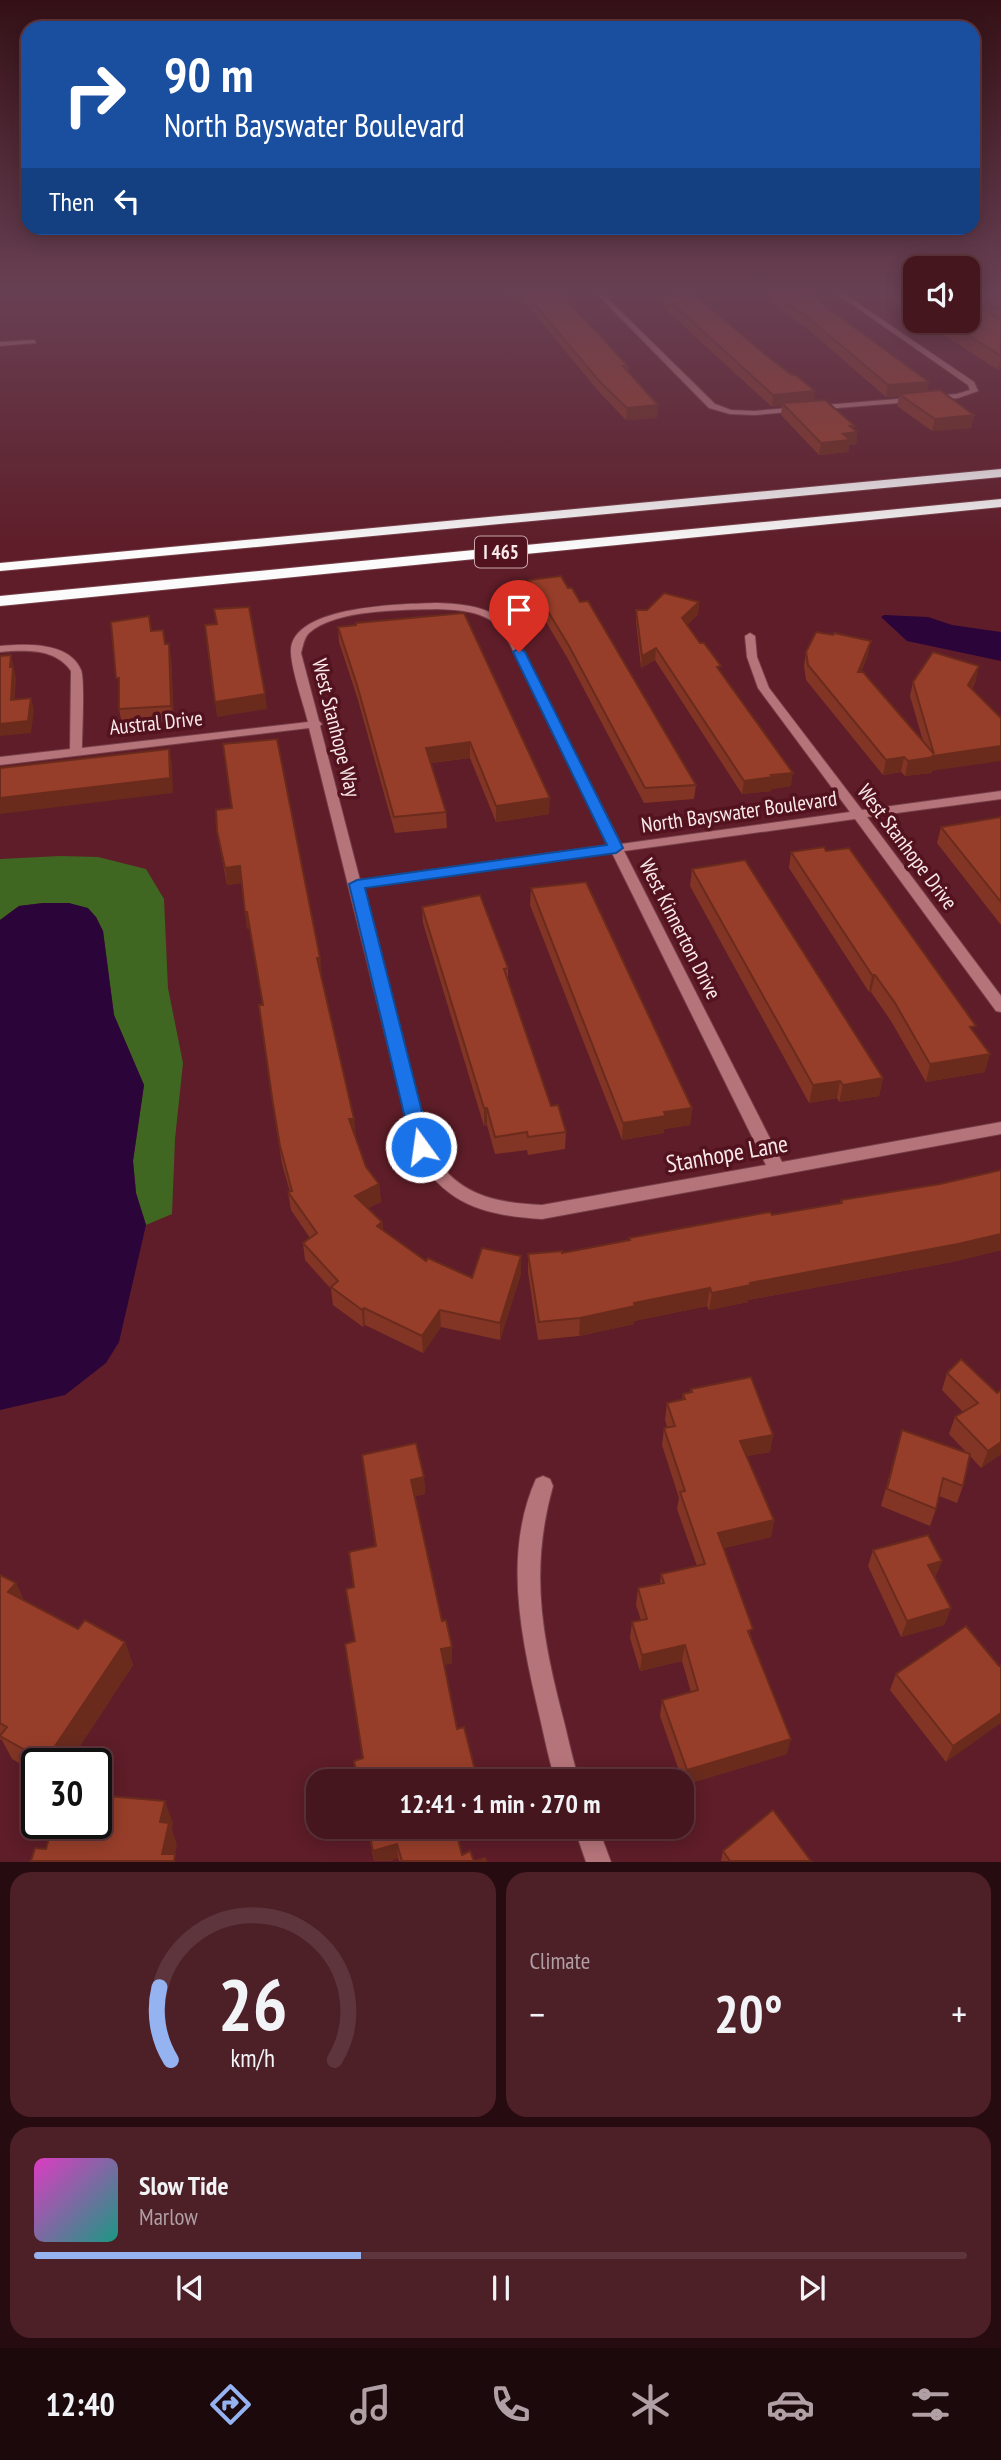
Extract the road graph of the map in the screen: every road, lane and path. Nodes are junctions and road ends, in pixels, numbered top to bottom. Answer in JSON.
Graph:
{"nodes":[{"id":1,"x":682,"y":376,"type":"edge"},
{"id":2,"x":958,"y":376,"type":"edge"},
{"id":3,"x":1001,"y":473,"type":"edge"},
{"id":4,"x":1001,"y":503,"type":"edge"},
{"id":5,"x":0,"y":567,"type":"edge"},
{"id":6,"x":0,"y":601,"type":"edge"},
{"id":7,"x":392,"y":609,"type":"joint"},
{"id":8,"x":751,"y":636,"type":"dead end"},
{"id":9,"x":0,"y":649,"type":"edge"},
{"id":10,"x":316,"y":724,"type":"junction"},
{"id":11,"x":76,"y":752,"type":"junction"},
{"id":12,"x":0,"y":761,"type":"edge"},
{"id":13,"x":1001,"y":795,"type":"edge"},
{"id":14,"x":860,"y":815,"type":"junction"},
{"id":15,"x":616,"y":848,"type":"junction"},
{"id":16,"x":357,"y":884,"type":"junction"},
{"id":17,"x":1001,"y":1007,"type":"edge"},
{"id":18,"x":1001,"y":1128,"type":"edge"},
{"id":19,"x":777,"y":1170,"type":"junction"},
{"id":20,"x":462,"y":1195,"type":"joint"},
{"id":21,"x":543,"y":1486,"type":"dead end"},
{"id":22,"x":565,"y":1769,"type":"edge"},
{"id":23,"x":591,"y":1839,"type":"edge"},
{"id":24,"x":599,"y":1861,"type":"edge"}],
"edges":[{"from":1,"to":2,"type":"street"},
{"from":3,"to":5,"type":"highway","number":"I 465"},
{"from":4,"to":6,"type":"highway","number":"I 465"},
{"from":7,"to":10,"type":"street","name":"West Stanhope Way"},
{"from":7,"to":15,"type":"street","name":"West Kinnerton Drive"},
{"from":8,"to":14,"type":"street","name":"West Stanhope Drive"},
{"from":9,"to":11,"type":"street"},
{"from":10,"to":11,"type":"street","name":"Austral Drive"},
{"from":10,"to":16,"type":"street","name":"West Stanhope Way"},
{"from":11,"to":12,"type":"street","name":"Austral Drive"},
{"from":13,"to":14,"type":"street","name":"North Bayswater Boulevard"},
{"from":14,"to":15,"type":"street","name":"North Bayswater Boulevard"},
{"from":14,"to":17,"type":"street","name":"West Stanhope Drive"},
{"from":15,"to":16,"type":"street","name":"North Bayswater Boulevard"},
{"from":15,"to":19,"type":"street","name":"West Kinnerton Drive"},
{"from":16,"to":20,"type":"street","name":"West Stanhope Way"},
{"from":18,"to":19,"type":"street","name":"Stanhope Lane"},
{"from":19,"to":20,"type":"street","name":"Stanhope Lane"},
{"from":21,"to":22,"type":"street"},
{"from":23,"to":24,"type":"street"}]}
